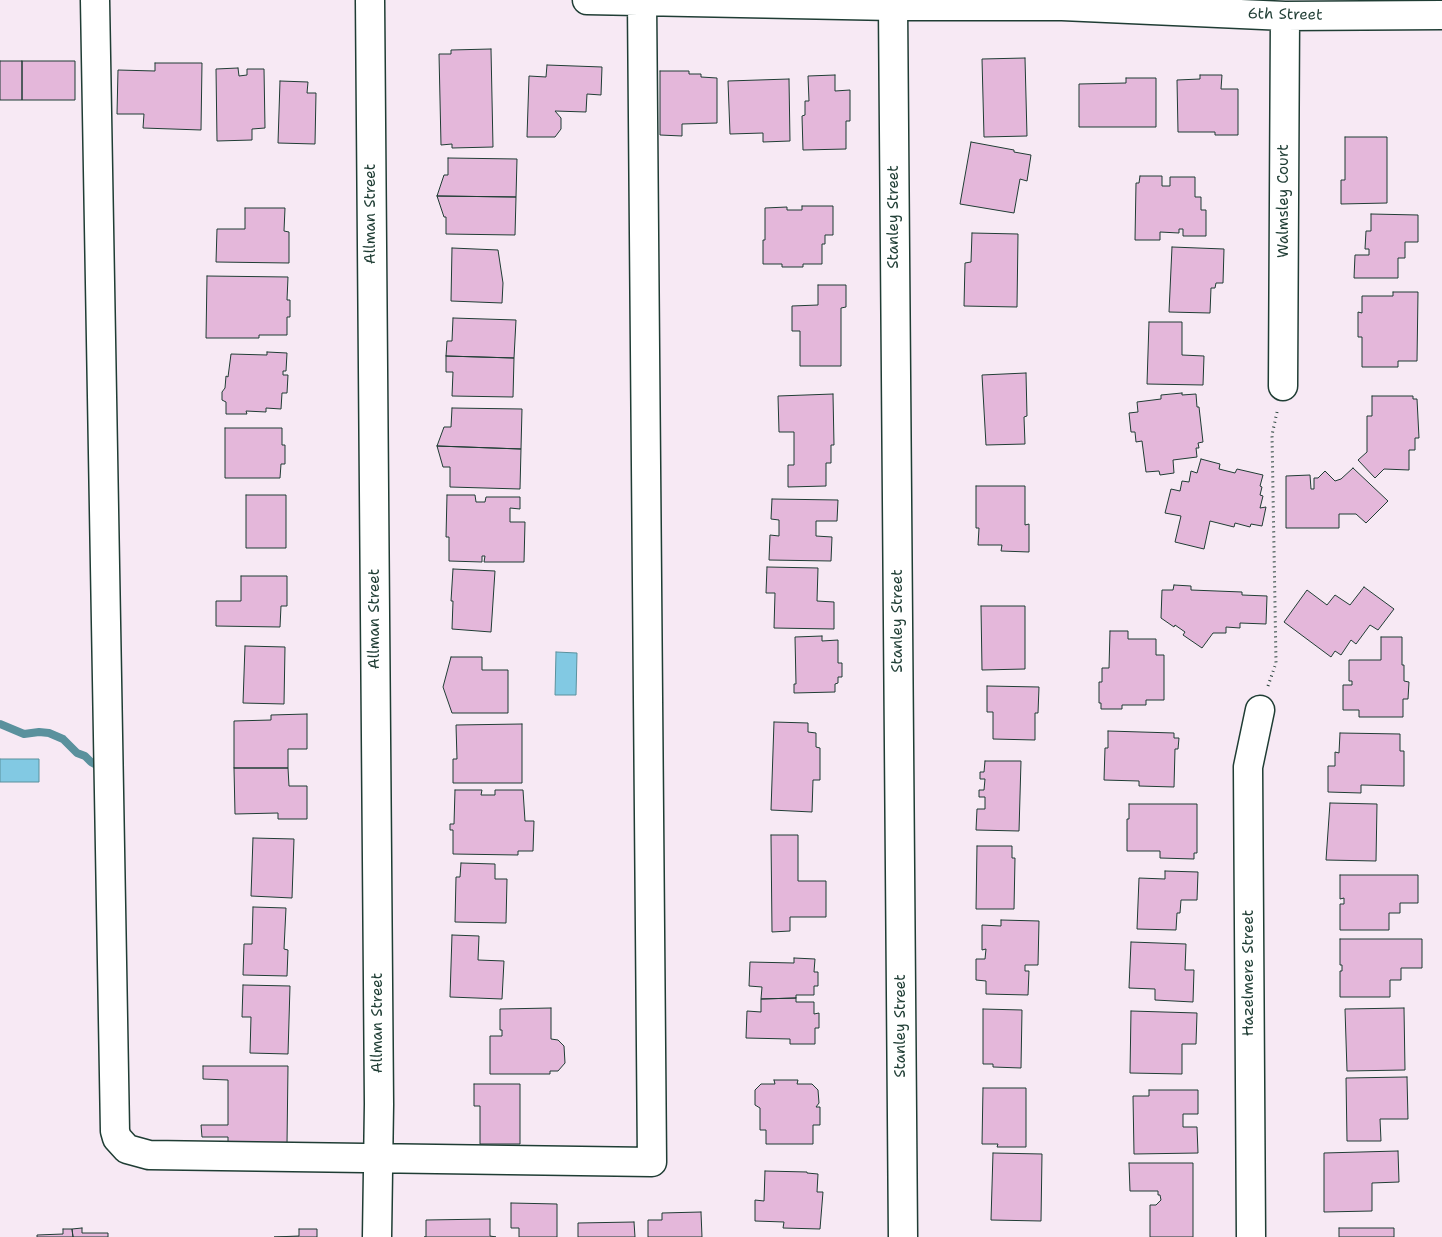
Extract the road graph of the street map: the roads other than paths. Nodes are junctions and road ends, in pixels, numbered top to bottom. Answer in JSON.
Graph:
{"nodes":[{"id":1,"x":95,"y":0,"type":"edge"},
{"id":2,"x":370,"y":0,"type":"edge"},
{"id":3,"x":587,"y":0,"type":"edge"},
{"id":4,"x":642,"y":1,"type":"edge"},
{"id":5,"x":1062,"y":3,"type":"edge"},
{"id":6,"x":893,"y":6,"type":"junction"},
{"id":7,"x":1442,"y":15,"type":"edge"},
{"id":8,"x":1285,"y":16,"type":"junction"},
{"id":9,"x":1283,"y":386,"type":"road end"},
{"id":10,"x":1260,"y":710,"type":"road end"},
{"id":11,"x":379,"y":1158,"type":"junction"},
{"id":12,"x":377,"y":1237,"type":"edge"},
{"id":13,"x":903,"y":1237,"type":"edge"},
{"id":14,"x":1250,"y":1237,"type":"edge"}],
"edges":[{"from":1,"to":11,"type":"street"},
{"from":2,"to":11,"type":"street","name":"Allman Street"},
{"from":3,"to":4,"type":"street","name":"6th Street"},
{"from":4,"to":6,"type":"street","name":"6th Street"},
{"from":4,"to":11,"type":"street"},
{"from":5,"to":6,"type":"street","name":"6th Street"},
{"from":5,"to":8,"type":"street","name":"6th Street"},
{"from":6,"to":13,"type":"street","name":"Stanley Street"},
{"from":7,"to":8,"type":"street","name":"6th Street"},
{"from":8,"to":9,"type":"street","name":"Walmsley Court"},
{"from":10,"to":14,"type":"street","name":"Hazelmere Street"},
{"from":11,"to":12,"type":"street","name":"Allman Street"}]}
